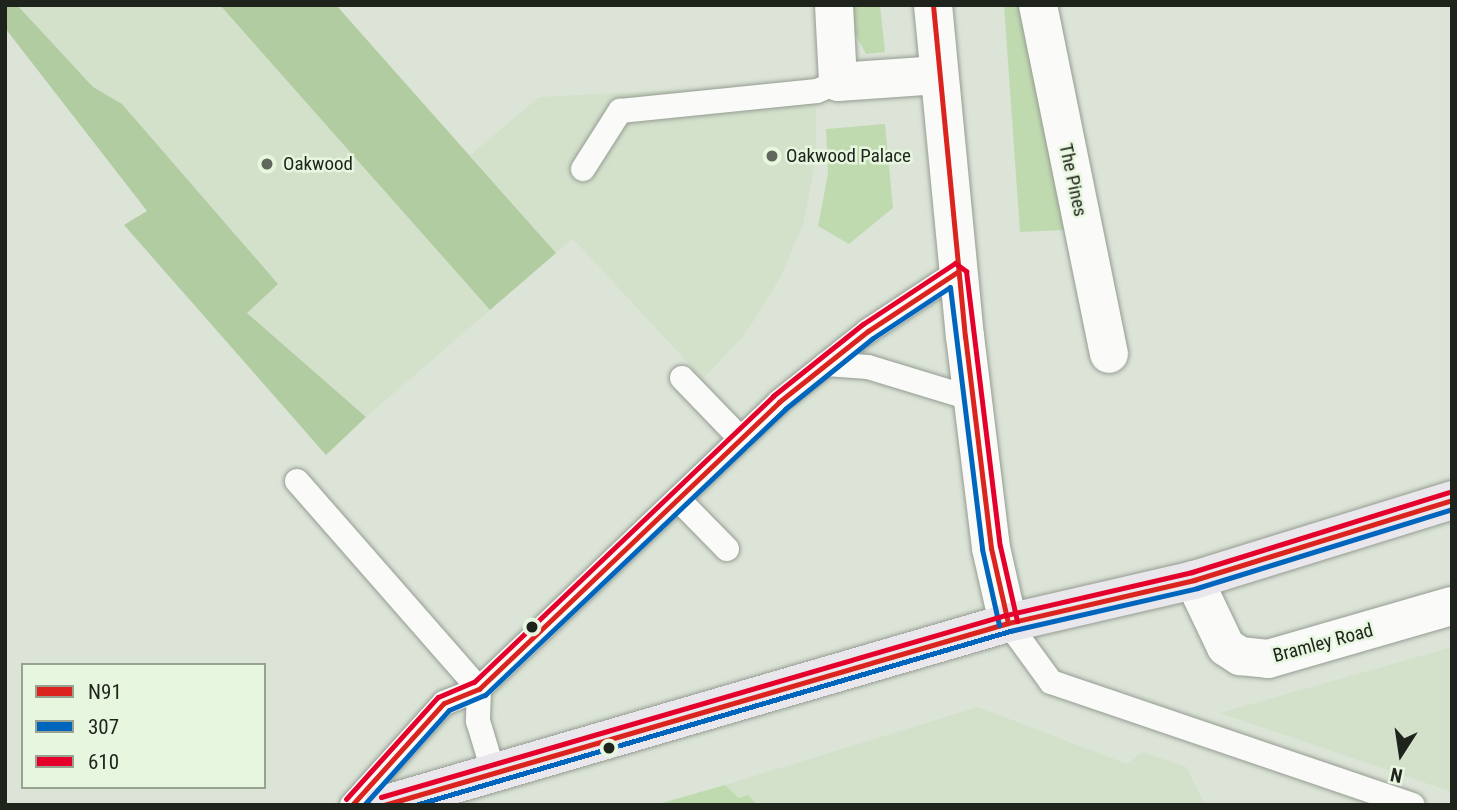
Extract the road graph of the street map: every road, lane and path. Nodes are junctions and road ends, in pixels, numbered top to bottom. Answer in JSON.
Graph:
{"nodes":[{"id":1,"x":834,"y":5,"type":"edge"},
{"id":2,"x":933,"y":5,"type":"edge"},
{"id":3,"x":1038,"y":5,"type":"edge"},
{"id":4,"x":939,"y":75,"type":"junction"},
{"id":5,"x":838,"y":82,"type":"junction"},
{"id":6,"x":583,"y":169,"type":"dead end"},
{"id":7,"x":957,"y":272,"type":"junction"},
{"id":8,"x":1110,"y":355,"type":"dead end"},
{"id":9,"x":826,"y":364,"type":"junction"},
{"id":10,"x":682,"y":378,"type":"dead end"},
{"id":11,"x":973,"y":399,"type":"junction"},
{"id":12,"x":741,"y":439,"type":"junction"},
{"id":13,"x":297,"y":481,"type":"dead end"},
{"id":14,"x":678,"y":499,"type":"junction"},
{"id":15,"x":1452,"y":500,"type":"edge"},
{"id":16,"x":727,"y":549,"type":"dead end"},
{"id":17,"x":1194,"y":580,"type":"junction"},
{"id":18,"x":1452,"y":606,"type":"edge"},
{"id":19,"x":1008,"y":623,"type":"junction"},
{"id":20,"x":480,"y":689,"type":"junction"},
{"id":21,"x":494,"y":774,"type":"junction"},
{"id":22,"x":352,"y":805,"type":"edge"},
{"id":23,"x":383,"y":805,"type":"edge"},
{"id":24,"x":1413,"y":805,"type":"edge"}],
"edges":[{"from":1,"to":5,"type":"street"},
{"from":2,"to":4,"type":"street"},
{"from":3,"to":8,"type":"street","name":"The Pines"},
{"from":4,"to":5,"type":"street"},
{"from":4,"to":7,"type":"street"},
{"from":5,"to":6,"type":"lane"},
{"from":7,"to":9,"type":"lane"},
{"from":7,"to":11,"type":"street"},
{"from":9,"to":11,"type":"lane"},
{"from":9,"to":12,"type":"lane"},
{"from":10,"to":12,"type":"lane"},
{"from":11,"to":19,"type":"street"},
{"from":12,"to":14,"type":"lane"},
{"from":13,"to":20,"type":"lane"},
{"from":14,"to":16,"type":"lane"},
{"from":14,"to":20,"type":"lane"},
{"from":15,"to":17,"type":"main road"},
{"from":17,"to":18,"type":"street","name":"Bramley Road"},
{"from":17,"to":19,"type":"main road"},
{"from":19,"to":21,"type":"main road"},
{"from":19,"to":24,"type":"lane"},
{"from":20,"to":21,"type":"lane"},
{"from":20,"to":22,"type":"lane"},
{"from":21,"to":23,"type":"main road"}]}
